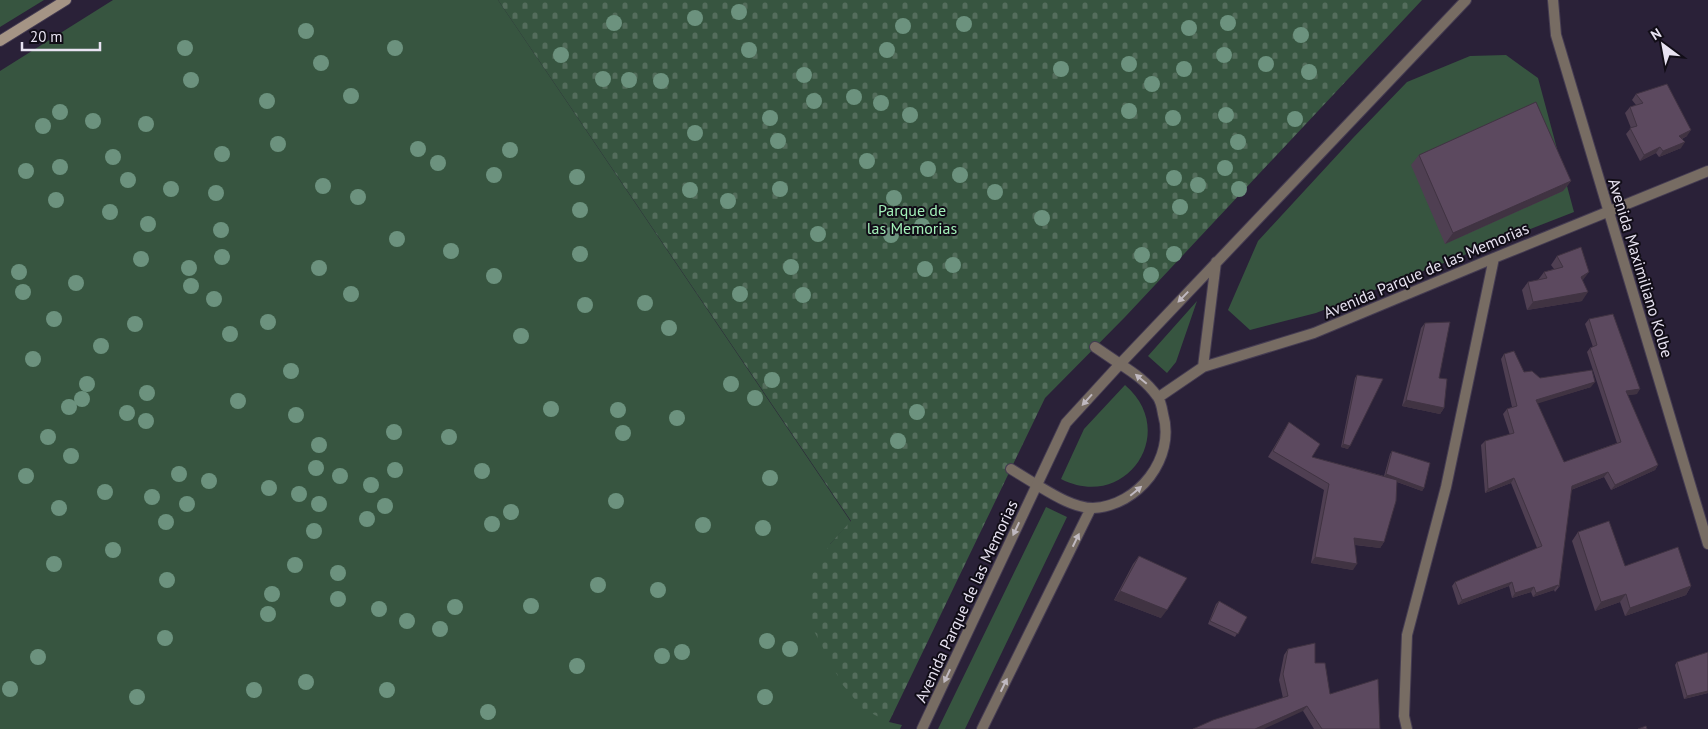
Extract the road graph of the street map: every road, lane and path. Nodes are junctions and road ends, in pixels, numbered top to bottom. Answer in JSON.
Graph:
{"nodes":[{"id":1,"x":66,"y":0,"type":"edge"},
{"id":2,"x":1466,"y":0,"type":"edge"},
{"id":3,"x":1553,"y":0,"type":"edge"},
{"id":4,"x":0,"y":41,"type":"edge"},
{"id":5,"x":1708,"y":172,"type":"edge"},
{"id":6,"x":1608,"y":211,"type":"junction"},
{"id":7,"x":1494,"y":258,"type":"junction"},
{"id":8,"x":1216,"y":262,"type":"junction"},
{"id":9,"x":1095,"y":347,"type":"dead end"},
{"id":10,"x":1120,"y":364,"type":"junction"},
{"id":11,"x":1203,"y":367,"type":"junction"},
{"id":12,"x":1159,"y":397,"type":"junction"},
{"id":13,"x":1011,"y":469,"type":"dead end"},
{"id":14,"x":1037,"y":485,"type":"junction"},
{"id":15,"x":1091,"y":508,"type":"junction"},
{"id":16,"x":1708,"y":544,"type":"edge"},
{"id":17,"x":922,"y":729,"type":"edge"},
{"id":18,"x":982,"y":729,"type":"edge"},
{"id":19,"x":1407,"y":729,"type":"edge"}],
"edges":[{"from":1,"to":4,"type":"main road"},
{"from":2,"to":8,"type":"street"},
{"from":3,"to":6,"type":"street","name":"Avenida Maximiliano Kolbe"},
{"from":5,"to":6,"type":"street","name":"Avenida Parque de las Memorias"},
{"from":6,"to":7,"type":"street","name":"Avenida Parque de las Memorias"},
{"from":6,"to":16,"type":"street","name":"Avenida Maximiliano Kolbe"},
{"from":7,"to":11,"type":"street","name":"Avenida Parque de las Memorias"},
{"from":7,"to":19,"type":"street"},
{"from":8,"to":10,"type":"street","one_way":true},
{"from":8,"to":11,"type":"street"},
{"from":9,"to":10,"type":"street"},
{"from":12,"to":10,"type":"street","one_way":true},
{"from":10,"to":14,"type":"street","one_way":true},
{"from":11,"to":12,"type":"street","name":"Avenida Parque de las Memorias"},
{"from":15,"to":12,"type":"street","one_way":true},
{"from":13,"to":14,"type":"street"},
{"from":14,"to":15,"type":"street"},
{"from":14,"to":17,"type":"street","name":"Avenida Parque de las Memorias","one_way":true},
{"from":18,"to":15,"type":"street","one_way":true}]}
